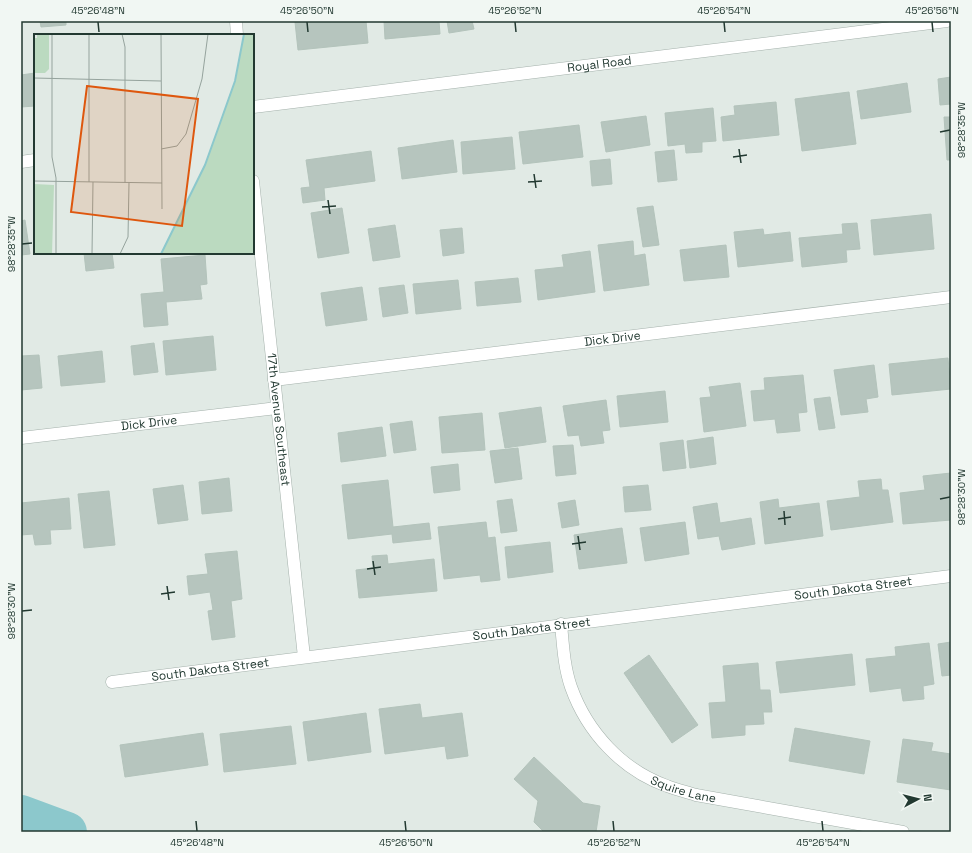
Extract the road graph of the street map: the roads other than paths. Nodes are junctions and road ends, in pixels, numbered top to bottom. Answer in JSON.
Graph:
{"nodes":[{"id":1,"x":236,"y":21,"type":"edge"},
{"id":2,"x":947,"y":21,"type":"edge"},
{"id":3,"x":237,"y":34,"type":"edge"},
{"id":4,"x":254,"y":107,"type":"edge"},
{"id":5,"x":34,"y":160,"type":"edge"},
{"id":6,"x":21,"y":162,"type":"edge"},
{"id":7,"x":254,"y":190,"type":"edge"},
{"id":8,"x":951,"y":297,"type":"edge"},
{"id":9,"x":274,"y":380,"type":"junction"},
{"id":10,"x":277,"y":408,"type":"junction"},
{"id":11,"x":21,"y":438,"type":"edge"},
{"id":12,"x":951,"y":576,"type":"edge"},
{"id":13,"x":561,"y":624,"type":"junction"},
{"id":14,"x":304,"y":657,"type":"junction"},
{"id":15,"x":112,"y":682,"type":"dead end"},
{"id":16,"x":903,"y":832,"type":"edge"}],
"edges":[{"from":1,"to":3,"type":"street"},
{"from":2,"to":4,"type":"street","name":"Royal Road"},
{"from":5,"to":6,"type":"street"},
{"from":7,"to":9,"type":"street","name":"17th Avenue Southeast"},
{"from":8,"to":9,"type":"street","name":"Dick Drive"},
{"from":9,"to":10,"type":"street","name":"17th Avenue Southeast"},
{"from":10,"to":11,"type":"street","name":"Dick Drive"},
{"from":10,"to":14,"type":"street","name":"17th Avenue Southeast"},
{"from":12,"to":13,"type":"street","name":"South Dakota Street"},
{"from":13,"to":14,"type":"street","name":"South Dakota Street"},
{"from":13,"to":16,"type":"street","name":"Squire Lane"},
{"from":14,"to":15,"type":"street","name":"South Dakota Street"}]}
